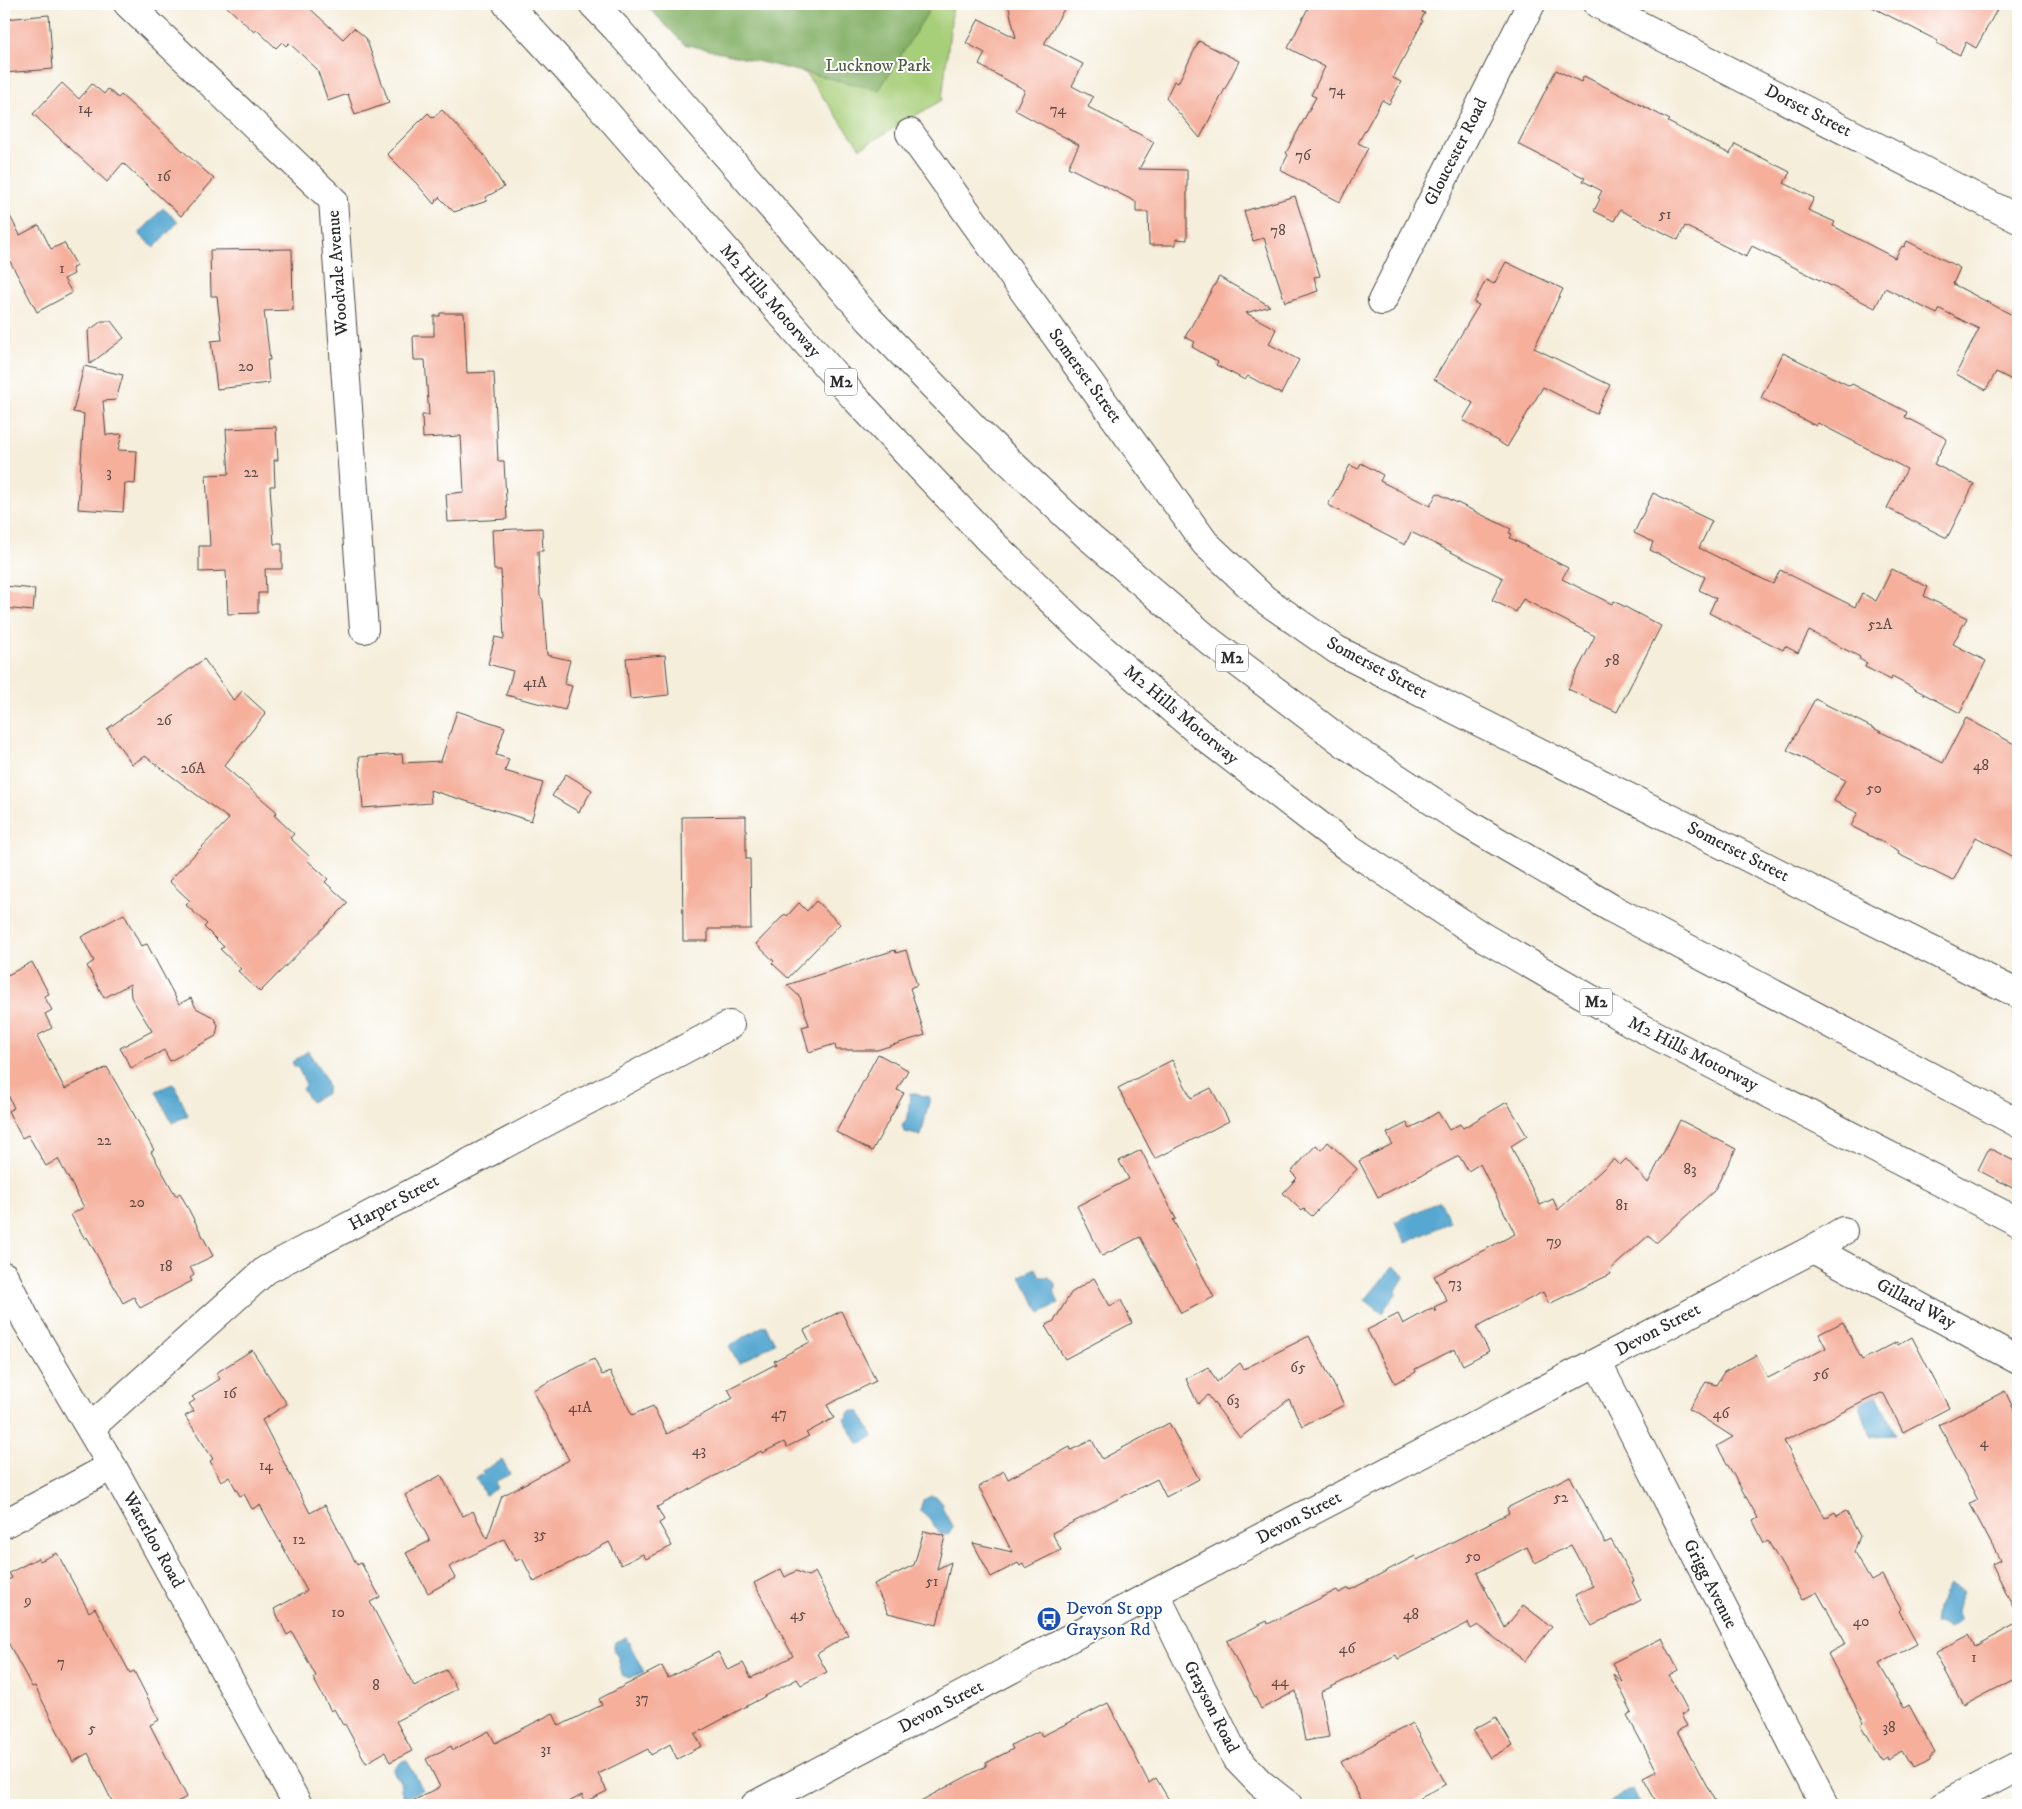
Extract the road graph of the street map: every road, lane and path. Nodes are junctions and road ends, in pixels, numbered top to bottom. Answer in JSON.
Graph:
{"nodes":[{"id":1,"x":128,"y":4,"type":"edge"},
{"id":2,"x":507,"y":4,"type":"edge"},
{"id":3,"x":593,"y":4,"type":"edge"},
{"id":4,"x":1531,"y":4,"type":"edge"},
{"id":5,"x":1598,"y":4,"type":"edge"},
{"id":6,"x":910,"y":133,"type":"dead end"},
{"id":7,"x":2018,"y":219,"type":"edge"},
{"id":8,"x":1382,"y":301,"type":"dead end"},
{"id":9,"x":364,"y":629,"type":"dead end"},
{"id":10,"x":2018,"y":994,"type":"edge"},
{"id":11,"x":730,"y":1025,"type":"dead end"},
{"id":12,"x":2018,"y":1123,"type":"edge"},
{"id":13,"x":2018,"y":1222,"type":"edge"},
{"id":14,"x":1843,"y":1231,"type":"dead end"},
{"id":15,"x":1813,"y":1249,"type":"junction"},
{"id":16,"x":4,"y":1276,"type":"edge"},
{"id":17,"x":2018,"y":1360,"type":"edge"},
{"id":18,"x":1596,"y":1362,"type":"junction"},
{"id":19,"x":90,"y":1428,"type":"junction"},
{"id":20,"x":112,"y":1466,"type":"junction"},
{"id":21,"x":4,"y":1524,"type":"edge"},
{"id":22,"x":1155,"y":1593,"type":"junction"},
{"id":23,"x":2018,"y":1766,"type":"edge"},
{"id":24,"x":298,"y":1805,"type":"edge"},
{"id":25,"x":755,"y":1805,"type":"edge"},
{"id":26,"x":1288,"y":1805,"type":"edge"},
{"id":27,"x":1824,"y":1805,"type":"edge"},
{"id":28,"x":1943,"y":1805,"type":"edge"}],
"edges":[{"from":1,"to":9,"type":"main road","name":"Woodvale Avenue"},
{"from":2,"to":13,"type":"main road","name":"M2 Hills Motorway","number":"M2"},
{"from":3,"to":12,"type":"main road","number":"M2"},
{"from":4,"to":8,"type":"main road","name":"Gloucester Road"},
{"from":5,"to":7,"type":"main road","name":"Dorset Street"},
{"from":6,"to":10,"type":"main road","name":"Somerset Street"},
{"from":11,"to":19,"type":"main road","name":"Harper Street"},
{"from":14,"to":15,"type":"main road","name":"Devon Street"},
{"from":15,"to":17,"type":"main road","name":"Gillard Way"},
{"from":15,"to":18,"type":"main road","name":"Devon Street"},
{"from":16,"to":19,"type":"main road","name":"Waterloo Road"},
{"from":18,"to":22,"type":"main road","name":"Devon Street"},
{"from":18,"to":27,"type":"main road","name":"Grigg Avenue"},
{"from":19,"to":20,"type":"main road","name":"Waterloo Road"},
{"from":20,"to":21,"type":"main road"},
{"from":20,"to":24,"type":"main road","name":"Waterloo Road"},
{"from":22,"to":25,"type":"main road","name":"Devon Street"},
{"from":22,"to":26,"type":"main road","name":"Grayson Road"},
{"from":23,"to":28,"type":"main road"}]}
